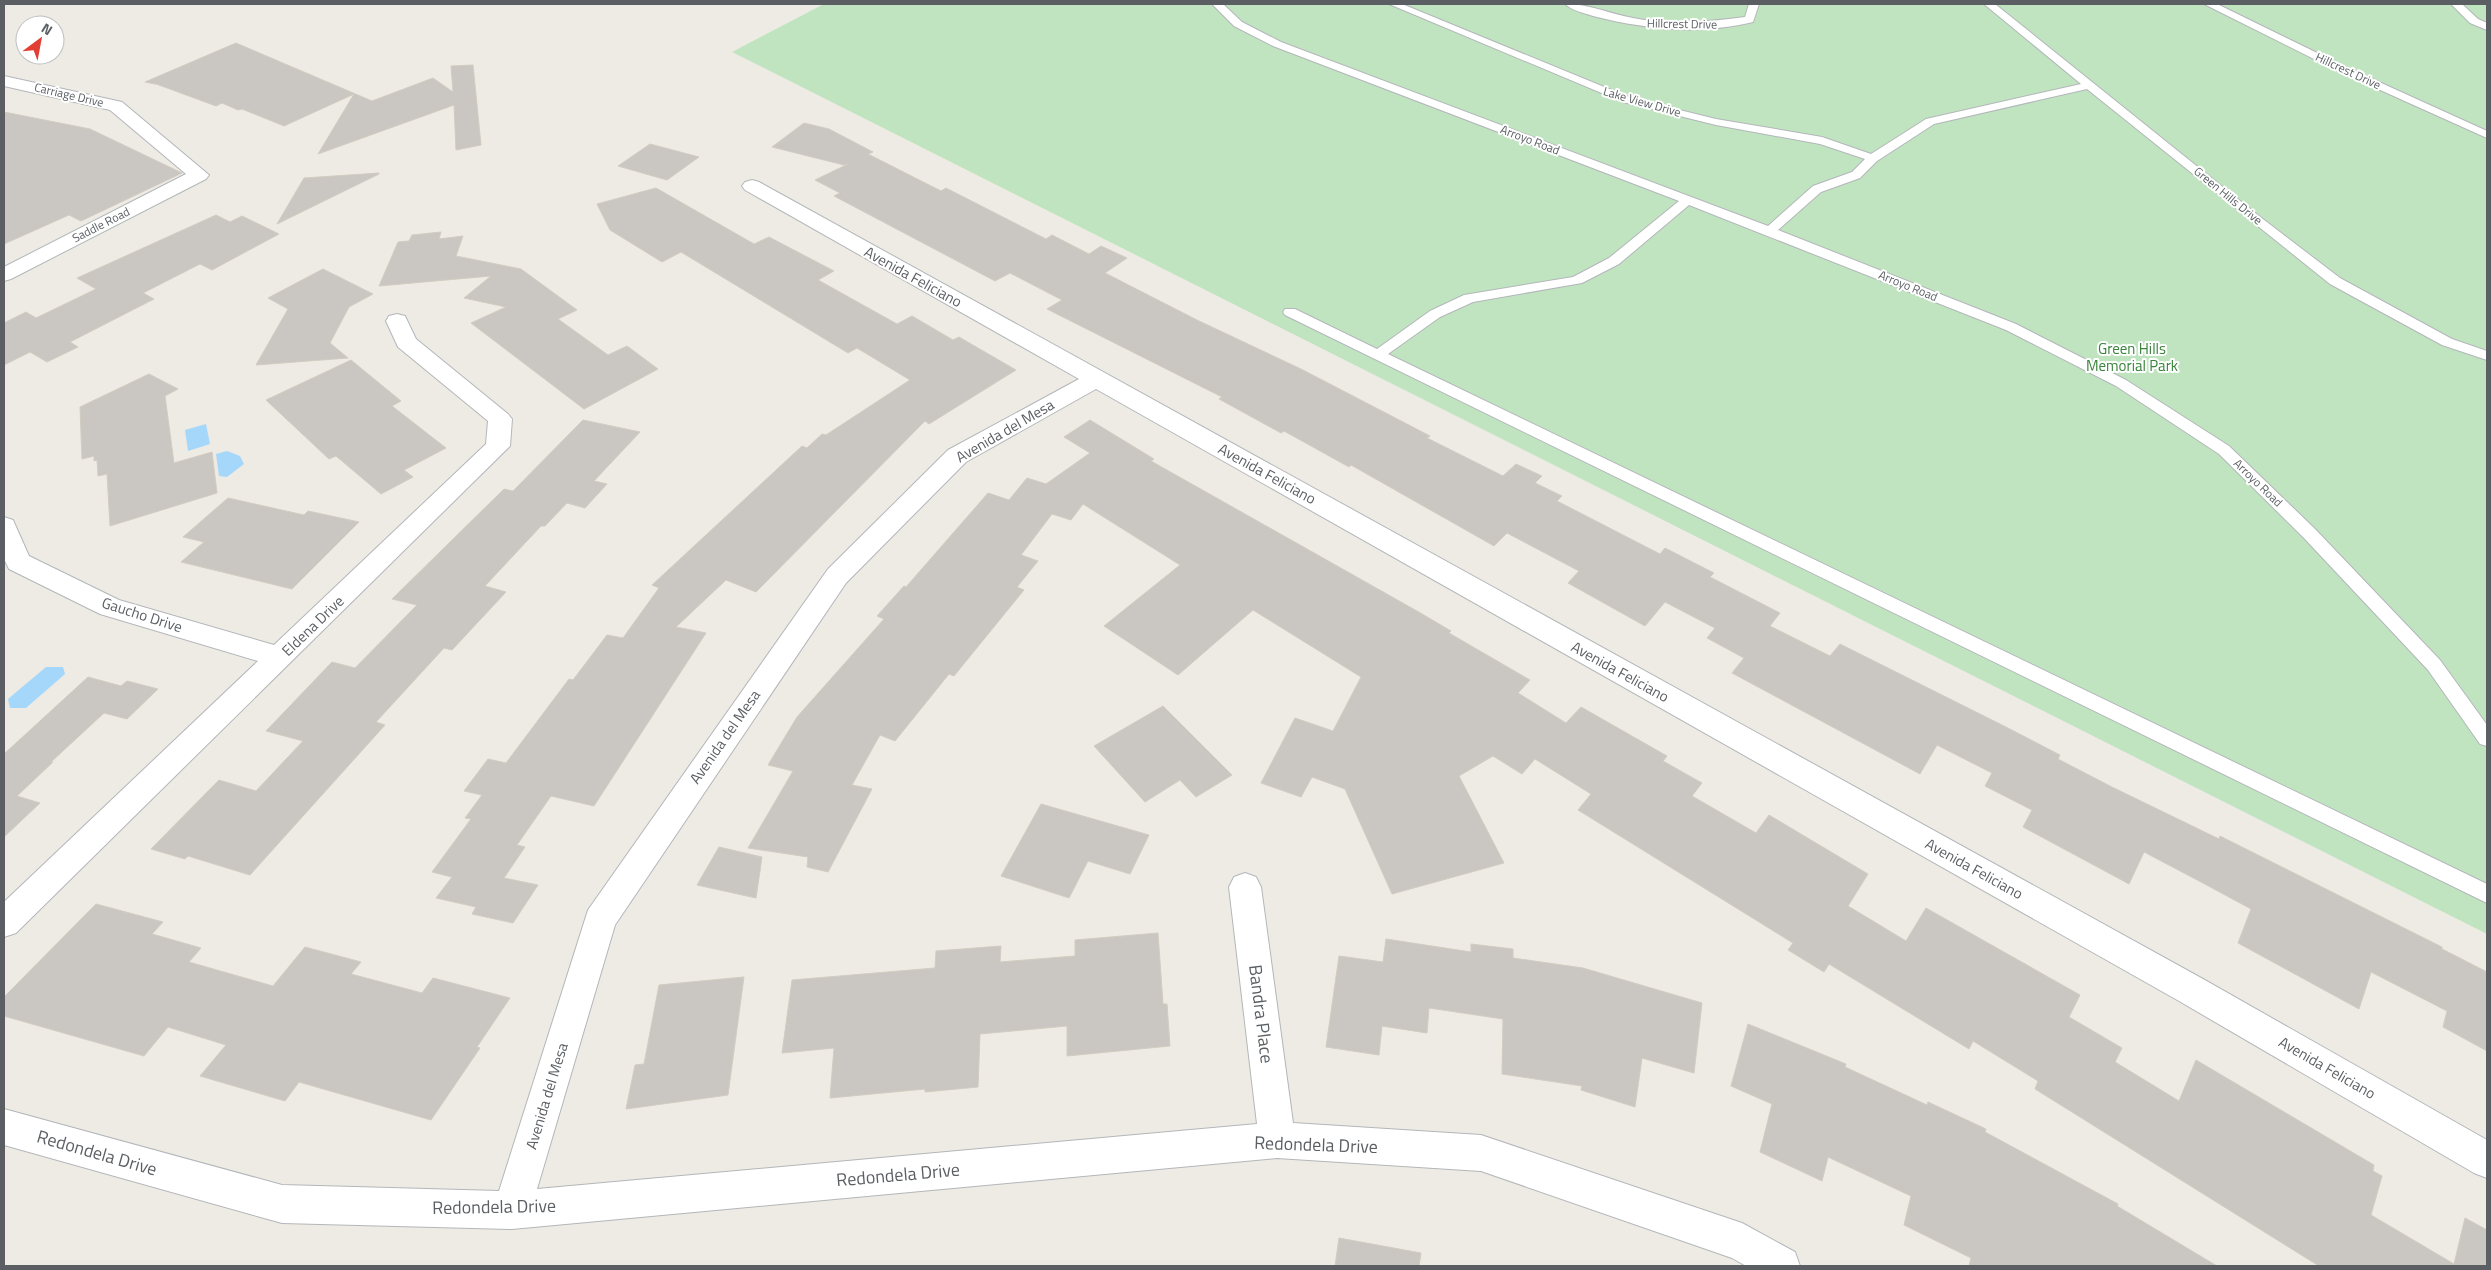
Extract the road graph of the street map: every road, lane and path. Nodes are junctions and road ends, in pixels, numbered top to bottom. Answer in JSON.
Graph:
{"nodes":[{"id":1,"x":1217,"y":4,"type":"edge"},
{"id":2,"x":1394,"y":4,"type":"edge"},
{"id":3,"x":1570,"y":4,"type":"edge"},
{"id":4,"x":1754,"y":4,"type":"edge"},
{"id":5,"x":1989,"y":4,"type":"edge"},
{"id":6,"x":2209,"y":4,"type":"edge"},
{"id":7,"x":2456,"y":4,"type":"edge"},
{"id":8,"x":2487,"y":27,"type":"edge"},
{"id":9,"x":4,"y":81,"type":"edge"},
{"id":10,"x":2090,"y":85,"type":"junction"},
{"id":11,"x":2487,"y":135,"type":"edge"},
{"id":12,"x":1873,"y":158,"type":"junction"},
{"id":13,"x":199,"y":175,"type":"joint"},
{"id":14,"x":752,"y":186,"type":"dead end"},
{"id":15,"x":1688,"y":200,"type":"junction"},
{"id":16,"x":1770,"y":232,"type":"junction"},
{"id":17,"x":4,"y":275,"type":"edge"},
{"id":18,"x":1290,"y":312,"type":"dead end"},
{"id":19,"x":397,"y":321,"type":"dead end"},
{"id":20,"x":1377,"y":355,"type":"junction"},
{"id":21,"x":2487,"y":356,"type":"edge"},
{"id":22,"x":1096,"y":379,"type":"junction"},
{"id":23,"x":4,"y":526,"type":"edge"},
{"id":24,"x":280,"y":657,"type":"junction"},
{"id":25,"x":2487,"y":739,"type":"edge"},
{"id":26,"x":1245,"y":887,"type":"dead end"},
{"id":27,"x":2487,"y":894,"type":"edge"},
{"id":28,"x":4,"y":924,"type":"edge"},
{"id":29,"x":4,"y":1127,"type":"edge"},
{"id":30,"x":1277,"y":1140,"type":"junction"},
{"id":31,"x":2487,"y":1160,"type":"edge"},
{"id":32,"x":512,"y":1210,"type":"junction"},
{"id":33,"x":1781,"y":1266,"type":"edge"}],
"edges":[{"from":1,"to":15,"type":"lane","name":"Arroyo Road"},
{"from":2,"to":12,"type":"lane","name":"Lake View Drive"},
{"from":3,"to":4,"type":"lane","name":"Hillcrest Drive"},
{"from":5,"to":10,"type":"lane","name":"Green Hills Drive"},
{"from":6,"to":11,"type":"lane","name":"Hillcrest Drive"},
{"from":7,"to":8,"type":"lane"},
{"from":9,"to":13,"type":"street","name":"Carriage Drive"},
{"from":10,"to":12,"type":"lane"},
{"from":10,"to":21,"type":"lane","name":"Green Hills Drive"},
{"from":12,"to":16,"type":"lane"},
{"from":13,"to":17,"type":"street","name":"Saddle Road"},
{"from":14,"to":22,"type":"street","name":"Avenida Feliciano"},
{"from":15,"to":16,"type":"lane","name":"Arroyo Road"},
{"from":15,"to":20,"type":"lane"},
{"from":16,"to":25,"type":"lane","name":"Arroyo Road"},
{"from":18,"to":20,"type":"lane"},
{"from":19,"to":24,"type":"street","name":"Eldena Drive"},
{"from":20,"to":27,"type":"lane"},
{"from":22,"to":31,"type":"street","name":"Avenida Feliciano"},
{"from":22,"to":32,"type":"street","name":"Avenida del Mesa"},
{"from":23,"to":24,"type":"street","name":"Gaucho Drive"},
{"from":24,"to":28,"type":"street","name":"Eldena Drive"},
{"from":26,"to":30,"type":"street","name":"Bandra Place"},
{"from":29,"to":32,"type":"street","name":"Redondela Drive"},
{"from":30,"to":32,"type":"street","name":"Redondela Drive"},
{"from":30,"to":33,"type":"street","name":"Redondela Drive"}]}
